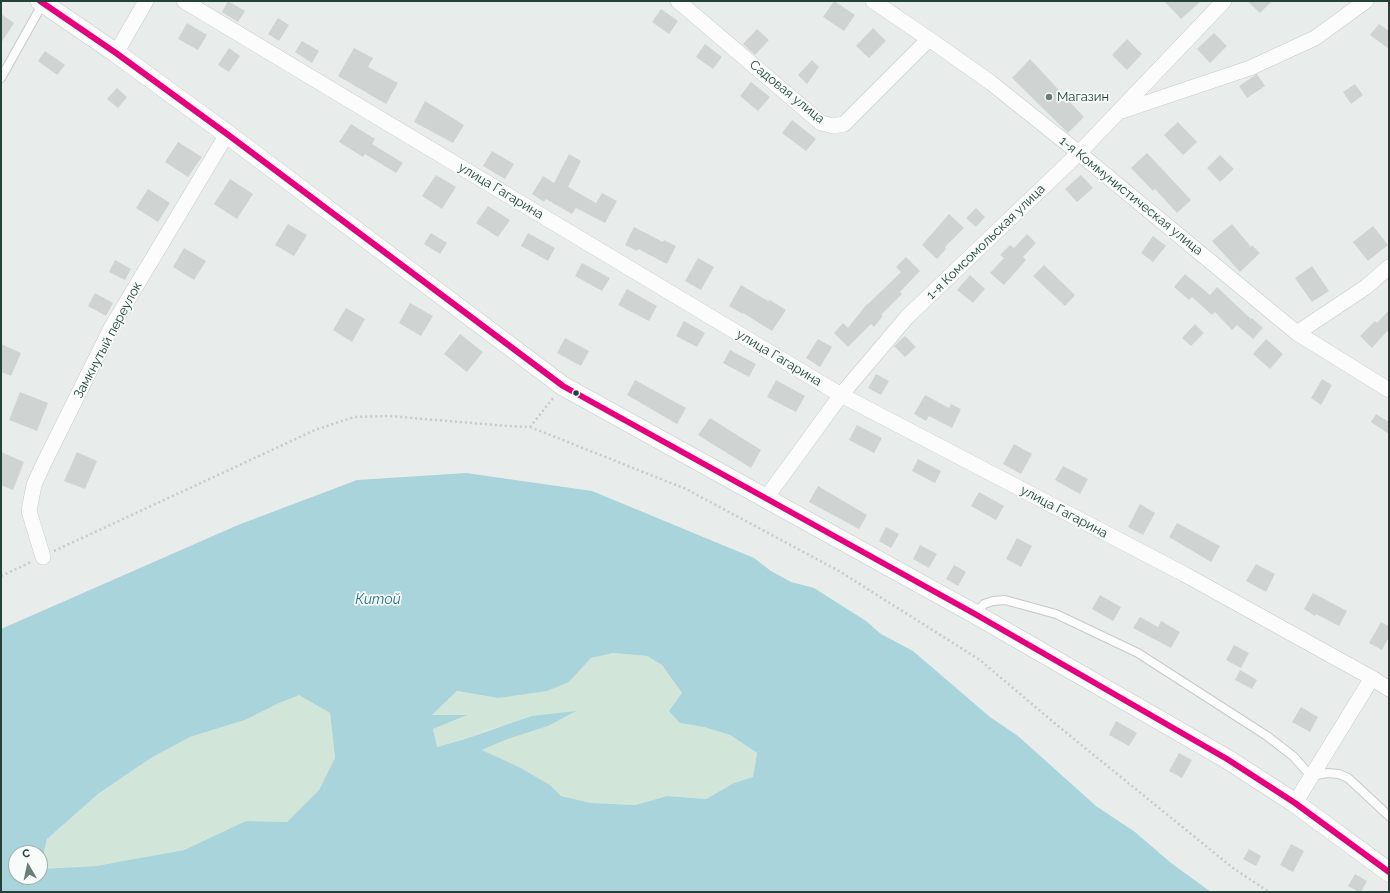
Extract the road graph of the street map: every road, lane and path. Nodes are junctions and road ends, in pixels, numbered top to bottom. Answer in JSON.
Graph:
{"nodes":[{"id":1,"x":146,"y":1,"type":"edge"},
{"id":2,"x":184,"y":1,"type":"edge"},
{"id":3,"x":678,"y":1,"type":"edge"},
{"id":4,"x":873,"y":1,"type":"edge"},
{"id":5,"x":1224,"y":1,"type":"edge"},
{"id":6,"x":1366,"y":1,"type":"edge"},
{"id":7,"x":42,"y":2,"type":"edge"},
{"id":8,"x":929,"y":38,"type":"junction"},
{"id":9,"x":116,"y":53,"type":"junction"},
{"id":10,"x":1,"y":78,"type":"edge"},
{"id":11,"x":1117,"y":113,"type":"junction"},
{"id":12,"x":227,"y":134,"type":"junction"},
{"id":13,"x":1079,"y":152,"type":"junction"},
{"id":14,"x":1389,"y":267,"type":"edge"},
{"id":15,"x":1389,"y":278,"type":"edge"},
{"id":16,"x":1366,"y":287,"type":"junction"},
{"id":17,"x":1296,"y":333,"type":"junction"},
{"id":18,"x":562,"y":386,"type":"junction"},
{"id":19,"x":1389,"y":390,"type":"edge"},
{"id":20,"x":841,"y":395,"type":"junction"},
{"id":21,"x":530,"y":426,"type":"junction"},
{"id":22,"x":766,"y":498,"type":"junction"},
{"id":23,"x":43,"y":557,"type":"junction"},
{"id":24,"x":1,"y":576,"type":"edge"},
{"id":25,"x":975,"y":614,"type":"junction"},
{"id":26,"x":1372,"y":678,"type":"junction"},
{"id":27,"x":1389,"y":689,"type":"edge"},
{"id":28,"x":1311,"y":776,"type":"junction"},
{"id":29,"x":1296,"y":803,"type":"junction"},
{"id":30,"x":1389,"y":816,"type":"edge"},
{"id":31,"x":1389,"y":872,"type":"edge"},
{"id":32,"x":1268,"y":892,"type":"edge"}],
"edges":[{"from":1,"to":9,"type":"street"},
{"from":2,"to":20,"type":"street","name":"улица Гагарина"},
{"from":3,"to":8,"type":"street","name":"Садовая улица"},
{"from":4,"to":8,"type":"street","name":"1-я Коммунистическая улица"},
{"from":5,"to":11,"type":"street","name":"1-я Комсомольская улица"},
{"from":6,"to":11,"type":"street"},
{"from":7,"to":9,"type":"street"},
{"from":7,"to":10,"type":"lane"},
{"from":8,"to":13,"type":"street","name":"1-я Коммунистическая улица"},
{"from":9,"to":12,"type":"street"},
{"from":11,"to":13,"type":"street","name":"1-я Комсомольская улица"},
{"from":12,"to":18,"type":"street"},
{"from":12,"to":23,"type":"street","name":"Замкнутый переулок"},
{"from":13,"to":17,"type":"street","name":"1-я Коммунистическая улица"},
{"from":13,"to":20,"type":"street","name":"1-я Комсомольская улица"},
{"from":14,"to":16,"type":"street"},
{"from":15,"to":16,"type":"street"},
{"from":16,"to":17,"type":"street"},
{"from":17,"to":19,"type":"street","name":"1-я Коммунистическая улица"},
{"from":18,"to":21,"type":"path"},
{"from":18,"to":22,"type":"street"},
{"from":20,"to":22,"type":"street","name":"1-я Комсомольская улица"},
{"from":20,"to":26,"type":"street","name":"улица Гагарина"},
{"from":21,"to":23,"type":"path"},
{"from":21,"to":32,"type":"path"},
{"from":22,"to":25,"type":"street"},
{"from":23,"to":24,"type":"path"},
{"from":25,"to":28,"type":"lane"},
{"from":25,"to":29,"type":"street"},
{"from":26,"to":27,"type":"street","name":"улица Гагарина"},
{"from":26,"to":28,"type":"street"},
{"from":28,"to":29,"type":"street"},
{"from":28,"to":30,"type":"lane"},
{"from":29,"to":31,"type":"street"}]}
